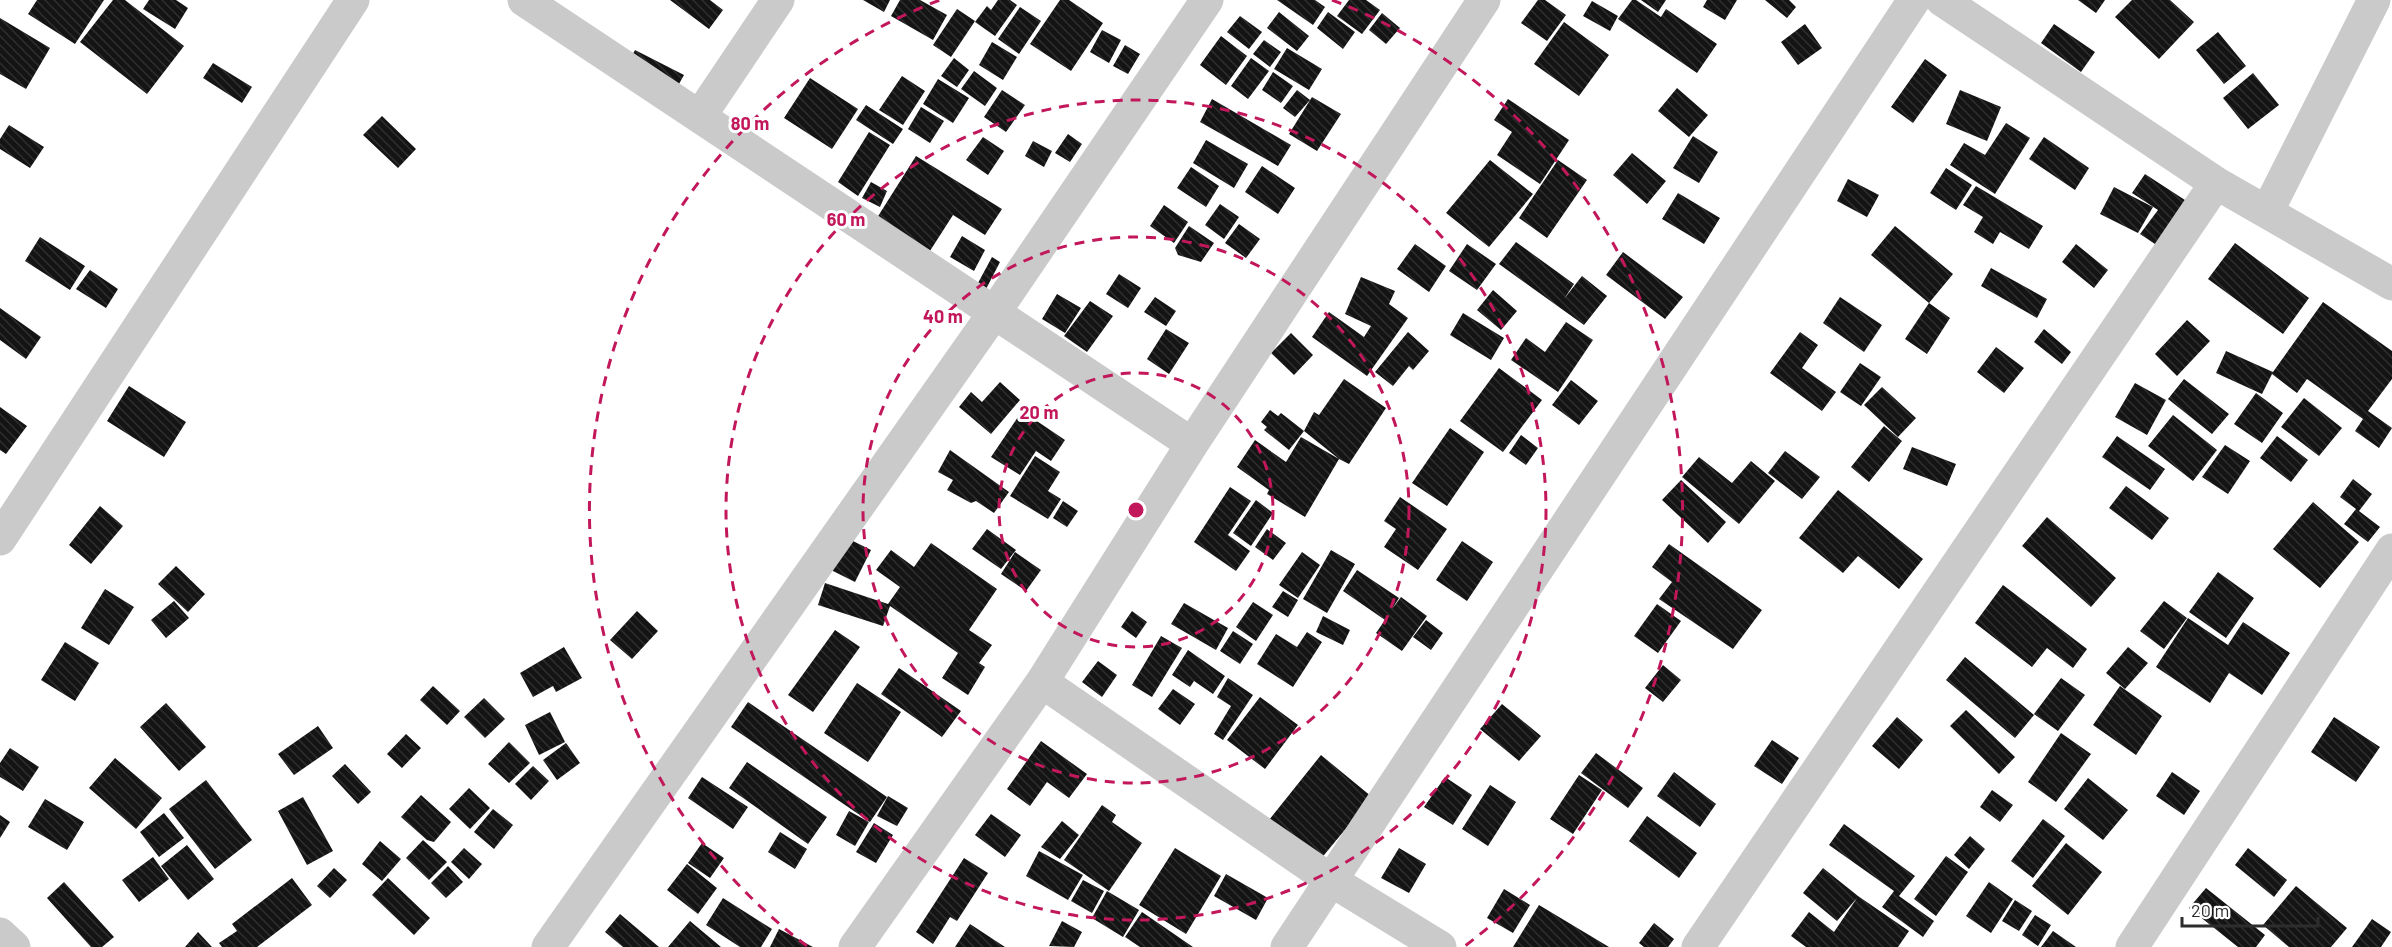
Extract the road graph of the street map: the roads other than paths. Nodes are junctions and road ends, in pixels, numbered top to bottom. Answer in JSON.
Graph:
{"nodes":[{"id":1,"x":353,"y":0,"type":"edge"},
{"id":2,"x":524,"y":0,"type":"edge"},
{"id":3,"x":778,"y":0,"type":"edge"},
{"id":4,"x":1207,"y":0,"type":"edge"},
{"id":5,"x":1484,"y":0,"type":"edge"},
{"id":6,"x":1914,"y":0,"type":"edge"},
{"id":7,"x":1942,"y":0,"type":"edge"},
{"id":8,"x":2374,"y":0,"type":"edge"},
{"id":9,"x":700,"y":116,"type":"junction"},
{"id":10,"x":2216,"y":183,"type":"junction"},
{"id":11,"x":2268,"y":212,"type":"junction"},
{"id":12,"x":2392,"y":284,"type":"edge"},
{"id":13,"x":994,"y":313,"type":"junction"},
{"id":14,"x":1192,"y":444,"type":"junction"},
{"id":15,"x":0,"y":539,"type":"edge"},
{"id":16,"x":2392,"y":550,"type":"edge"},
{"id":17,"x":1042,"y":682,"type":"junction"},
{"id":18,"x":1332,"y":881,"type":"junction"},
{"id":19,"x":0,"y":934,"type":"edge"},
{"id":20,"x":14,"y":947,"type":"edge"},
{"id":21,"x":548,"y":947,"type":"edge"},
{"id":22,"x":855,"y":947,"type":"edge"},
{"id":23,"x":1287,"y":947,"type":"edge"},
{"id":24,"x":1440,"y":947,"type":"edge"},
{"id":25,"x":1698,"y":947,"type":"edge"},
{"id":26,"x":2133,"y":947,"type":"edge"}],
"edges":[{"from":1,"to":15,"type":"street"},
{"from":2,"to":9,"type":"street"},
{"from":3,"to":9,"type":"street"},
{"from":4,"to":13,"type":"street"},
{"from":5,"to":14,"type":"street"},
{"from":6,"to":18,"type":"street"},
{"from":7,"to":10,"type":"street"},
{"from":8,"to":11,"type":"street"},
{"from":9,"to":13,"type":"street"},
{"from":10,"to":11,"type":"street"},
{"from":10,"to":25,"type":"street"},
{"from":11,"to":12,"type":"street"},
{"from":13,"to":14,"type":"street"},
{"from":13,"to":21,"type":"street"},
{"from":14,"to":17,"type":"street"},
{"from":16,"to":26,"type":"street"},
{"from":17,"to":18,"type":"street"},
{"from":17,"to":22,"type":"street"},
{"from":18,"to":23,"type":"street"},
{"from":18,"to":24,"type":"street"},
{"from":19,"to":20,"type":"street"}]}
